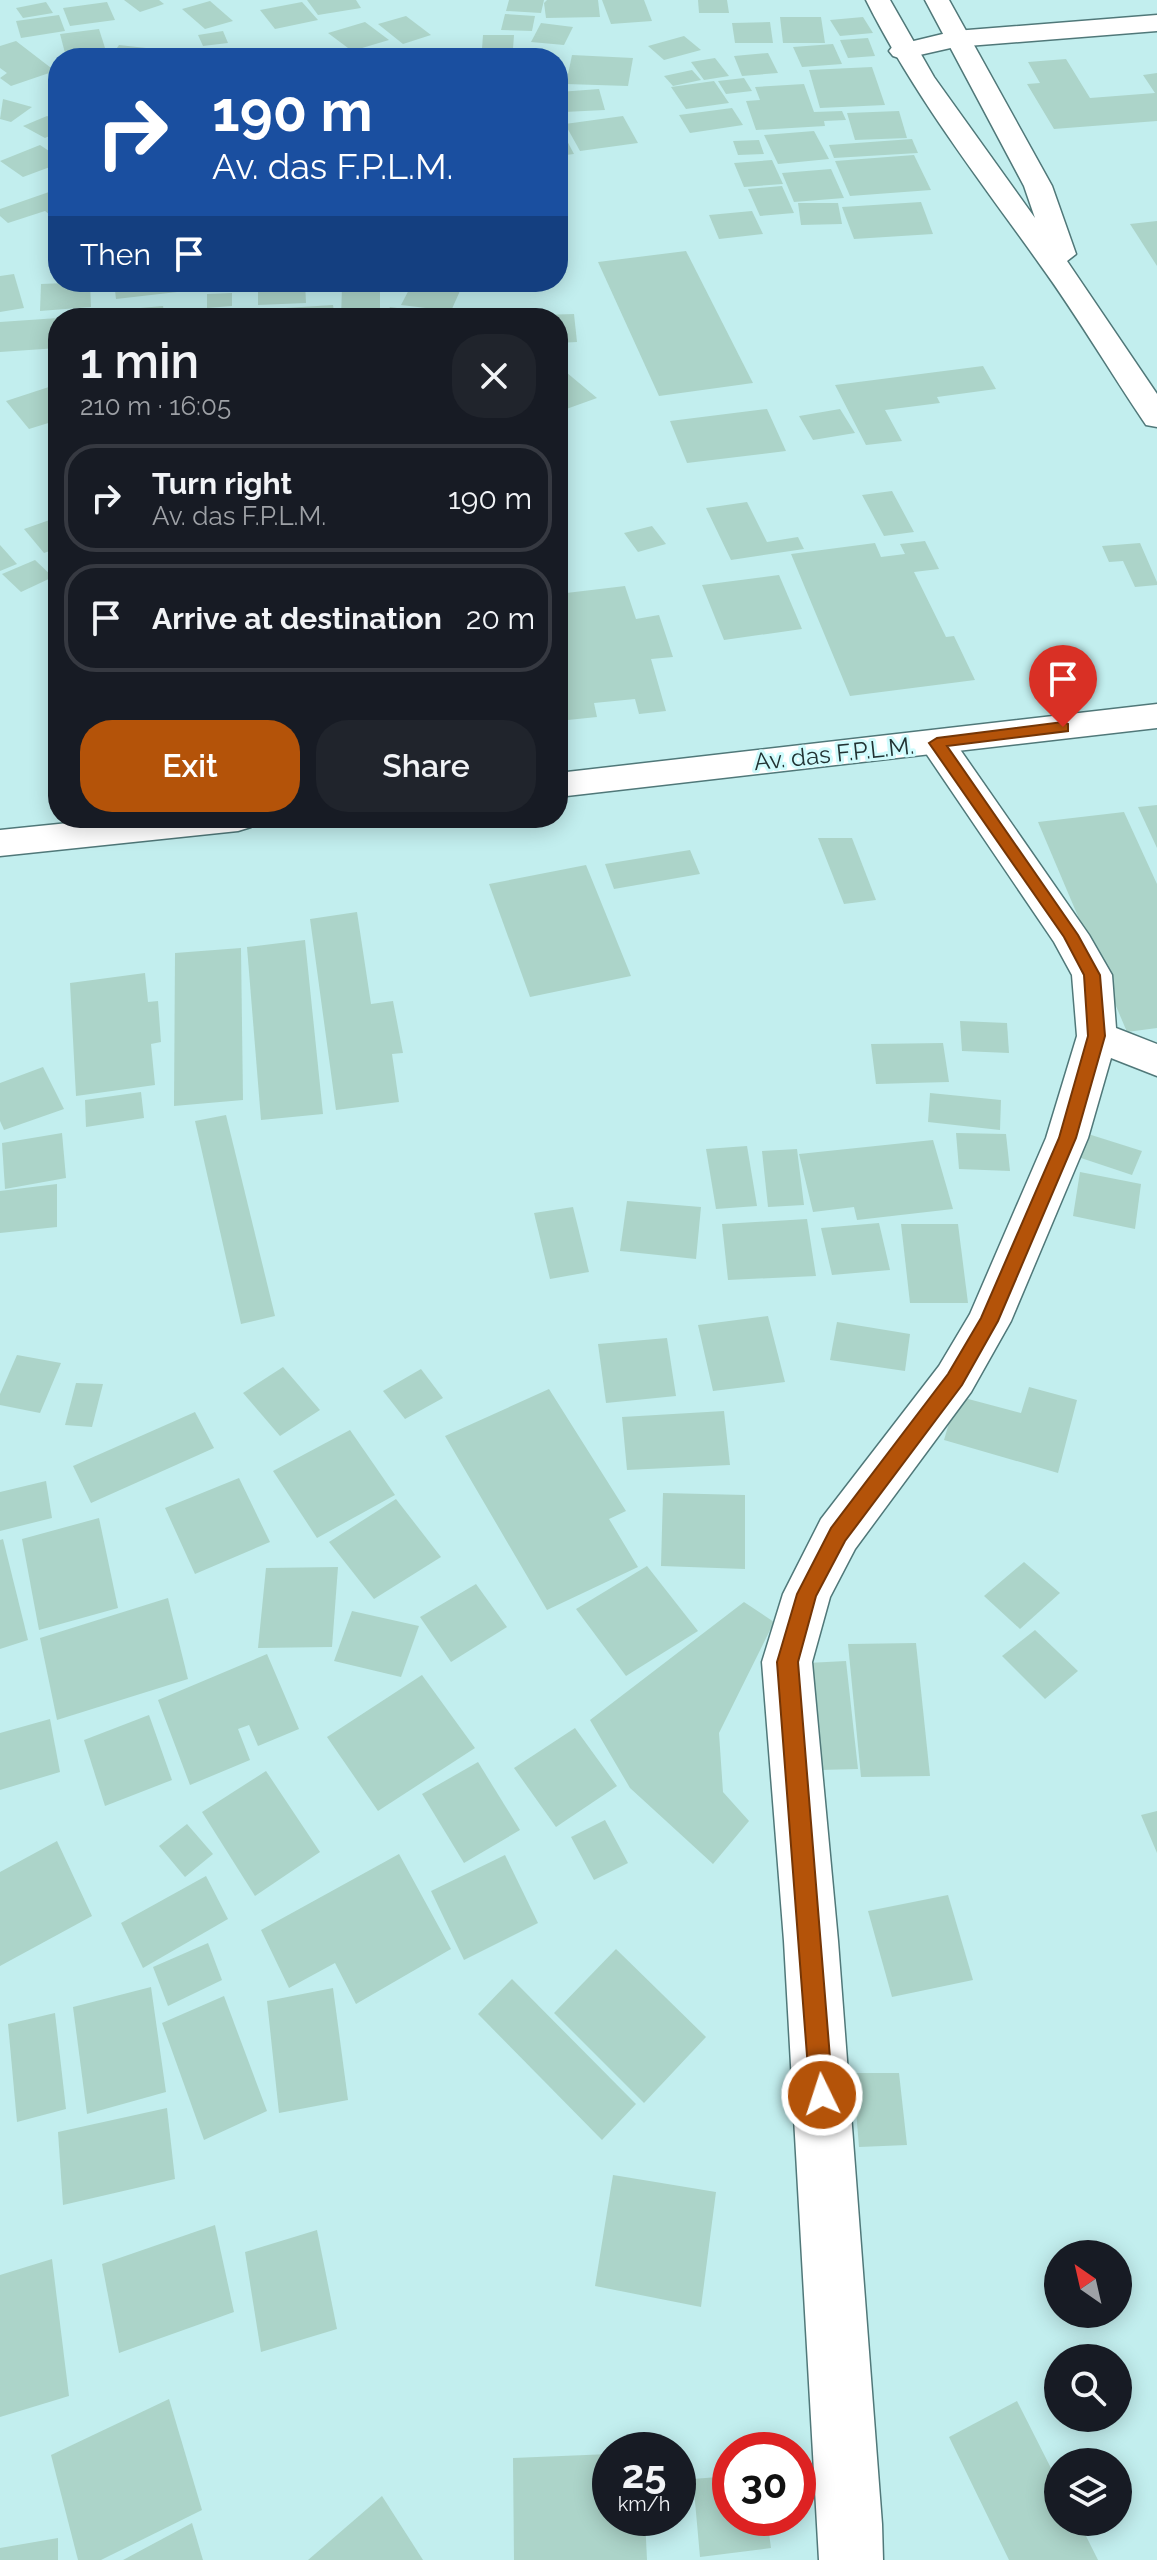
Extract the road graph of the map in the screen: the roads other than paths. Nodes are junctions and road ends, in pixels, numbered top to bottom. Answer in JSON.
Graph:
{"nodes":[{"id":1,"x":878,"y":0,"type":"edge"},
{"id":2,"x":937,"y":0,"type":"edge"},
{"id":3,"x":1157,"y":23,"type":"edge"},
{"id":4,"x":955,"y":39,"type":"junction"},
{"id":5,"x":902,"y":51,"type":"junction"},
{"id":6,"x":1076,"y":294,"type":"junction"},
{"id":7,"x":1157,"y":418,"type":"edge"},
{"id":8,"x":1157,"y":716,"type":"edge"},
{"id":9,"x":937,"y":743,"type":"junction"},
{"id":10,"x":568,"y":784,"type":"edge"},
{"id":11,"x":143,"y":828,"type":"edge"},
{"id":12,"x":0,"y":843,"type":"edge"},
{"id":13,"x":1097,"y":1036,"type":"junction"},
{"id":14,"x":1157,"y":1061,"type":"edge"},
{"id":15,"x":851,"y":2560,"type":"edge"}],
"edges":[{"from":1,"to":5,"type":"street"},
{"from":2,"to":4,"type":"street"},
{"from":3,"to":4,"type":"street"},
{"from":4,"to":5,"type":"street"},
{"from":4,"to":6,"type":"street"},
{"from":5,"to":6,"type":"street"},
{"from":6,"to":7,"type":"street"},
{"from":8,"to":9,"type":"street","name":"Av. das F.P.L.M."},
{"from":9,"to":10,"type":"street","name":"Av. das F.P.L.M."},
{"from":9,"to":13,"type":"street"},
{"from":11,"to":12,"type":"street"},
{"from":13,"to":14,"type":"street"},
{"from":13,"to":15,"type":"street"}]}
